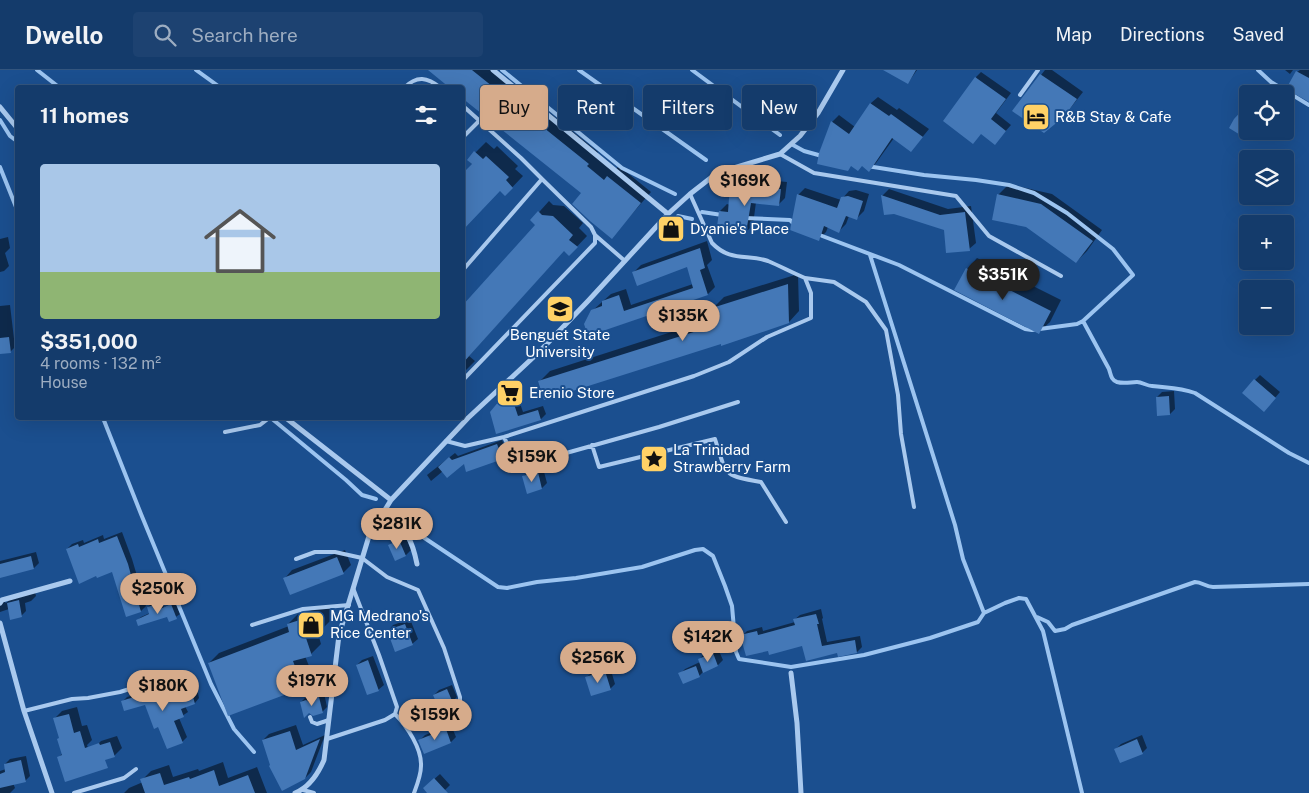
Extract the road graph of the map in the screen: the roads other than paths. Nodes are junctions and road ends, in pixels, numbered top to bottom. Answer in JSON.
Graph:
{"nodes":[{"id":1,"x":493,"y":70,"type":"edge"},
{"id":2,"x":843,"y":70,"type":"edge"},
{"id":3,"x":1038,"y":70,"type":"edge"},
{"id":4,"x":407,"y":85,"type":"edge"},
{"id":5,"x":437,"y":85,"type":"edge"},
{"id":6,"x":1020,"y":95,"type":"dead end"},
{"id":7,"x":0,"y":107,"type":"edge"},
{"id":8,"x":465,"y":108,"type":"edge"},
{"id":9,"x":480,"y":120,"type":"joint"},
{"id":10,"x":15,"y":125,"type":"edge"},
{"id":11,"x":491,"y":130,"type":"edge"},
{"id":12,"x":465,"y":135,"type":"edge"},
{"id":13,"x":780,"y":154,"type":"junction"},
{"id":14,"x":542,"y":179,"type":"junction"},
{"id":15,"x":690,"y":194,"type":"junction"},
{"id":16,"x":668,"y":214,"type":"junction"},
{"id":17,"x":596,"y":235,"type":"junction"},
{"id":18,"x":625,"y":261,"type":"junction"},
{"id":19,"x":465,"y":268,"type":"edge"},
{"id":20,"x":1061,"y":276,"type":"dead end"},
{"id":21,"x":805,"y":278,"type":"junction"},
{"id":22,"x":465,"y":378,"type":"edge"},
{"id":23,"x":738,"y":402,"type":"dead end"},
{"id":24,"x":266,"y":420,"type":"edge"},
{"id":25,"x":289,"y":420,"type":"edge"},
{"id":26,"x":225,"y":432,"type":"dead end"},
{"id":27,"x":504,"y":438,"type":"junction"},
{"id":28,"x":446,"y":441,"type":"junction"},
{"id":29,"x":592,"y":445,"type":"junction"},
{"id":30,"x":391,"y":500,"type":"junction"},
{"id":31,"x":914,"y":507,"type":"dead end"},
{"id":32,"x":384,"y":511,"type":"junction"},
{"id":33,"x":786,"y":522,"type":"dead end"},
{"id":34,"x":362,"y":558,"type":"junction"},
{"id":35,"x":296,"y":559,"type":"dead end"},
{"id":36,"x":417,"y":564,"type":"dead end"},
{"id":37,"x":70,"y":580,"type":"dead end"},
{"id":38,"x":353,"y":588,"type":"junction"},
{"id":39,"x":0,"y":603,"type":"edge"},
{"id":40,"x":349,"y":605,"type":"junction"},
{"id":41,"x":0,"y":622,"type":"edge"},
{"id":42,"x":252,"y":625,"type":"dead end"},
{"id":43,"x":791,"y":673,"type":"dead end"},
{"id":44,"x":161,"y":679,"type":"dead end"},
{"id":45,"x":332,"y":688,"type":"junction"},
{"id":46,"x":309,"y":699,"type":"dead end"},
{"id":47,"x":24,"y":711,"type":"junction"},
{"id":48,"x":395,"y":714,"type":"junction"},
{"id":49,"x":310,"y":717,"type":"dead end"},
{"id":50,"x":329,"y":720,"type":"junction"},
{"id":51,"x":404,"y":723,"type":"junction"},
{"id":52,"x":327,"y":739,"type":"junction"},
{"id":53,"x":136,"y":769,"type":"dead end"},
{"id":54,"x":303,"y":790,"type":"junction"},
{"id":55,"x":52,"y":793,"type":"edge"},
{"id":56,"x":74,"y":793,"type":"edge"},
{"id":57,"x":295,"y":793,"type":"edge"},
{"id":58,"x":314,"y":793,"type":"edge"},
{"id":59,"x":414,"y":793,"type":"edge"},
{"id":60,"x":801,"y":793,"type":"edge"}],
"edges":[{"from":1,"to":16,"type":"street"},
{"from":2,"to":13,"type":"street"},
{"from":3,"to":6,"type":"lane"},
{"from":4,"to":5,"type":"lane"},
{"from":7,"to":10,"type":"street"},
{"from":8,"to":9,"type":"lane"},
{"from":9,"to":12,"type":"lane"},
{"from":11,"to":14,"type":"lane"},
{"from":13,"to":15,"type":"street"},
{"from":13,"to":20,"type":"lane"},
{"from":14,"to":17,"type":"lane"},
{"from":14,"to":19,"type":"lane"},
{"from":15,"to":16,"type":"street"},
{"from":15,"to":21,"type":"lane"},
{"from":16,"to":18,"type":"street"},
{"from":17,"to":18,"type":"lane"},
{"from":17,"to":22,"type":"lane"},
{"from":18,"to":28,"type":"street"},
{"from":21,"to":27,"type":"lane"},
{"from":21,"to":31,"type":"lane"},
{"from":23,"to":29,"type":"lane"},
{"from":24,"to":26,"type":"lane"},
{"from":25,"to":30,"type":"street"},
{"from":27,"to":28,"type":"lane"},
{"from":27,"to":29,"type":"lane"},
{"from":28,"to":30,"type":"street"},
{"from":29,"to":33,"type":"lane"},
{"from":30,"to":32,"type":"street"},
{"from":32,"to":34,"type":"street"},
{"from":32,"to":36,"type":"street"},
{"from":34,"to":35,"type":"lane"},
{"from":34,"to":38,"type":"street"},
{"from":34,"to":51,"type":"lane"},
{"from":37,"to":39,"type":"street"},
{"from":38,"to":40,"type":"street"},
{"from":38,"to":48,"type":"lane"},
{"from":40,"to":42,"type":"lane"},
{"from":40,"to":45,"type":"street"},
{"from":41,"to":47,"type":"street"},
{"from":43,"to":60,"type":"street"},
{"from":44,"to":47,"type":"lane"},
{"from":45,"to":46,"type":"lane"},
{"from":45,"to":50,"type":"street"},
{"from":47,"to":55,"type":"street"},
{"from":48,"to":51,"type":"lane"},
{"from":48,"to":52,"type":"lane"},
{"from":49,"to":50,"type":"lane"},
{"from":50,"to":52,"type":"street"},
{"from":51,"to":59,"type":"lane"},
{"from":52,"to":54,"type":"street"},
{"from":53,"to":56,"type":"lane"},
{"from":54,"to":57,"type":"street"},
{"from":54,"to":58,"type":"lane"}]}
